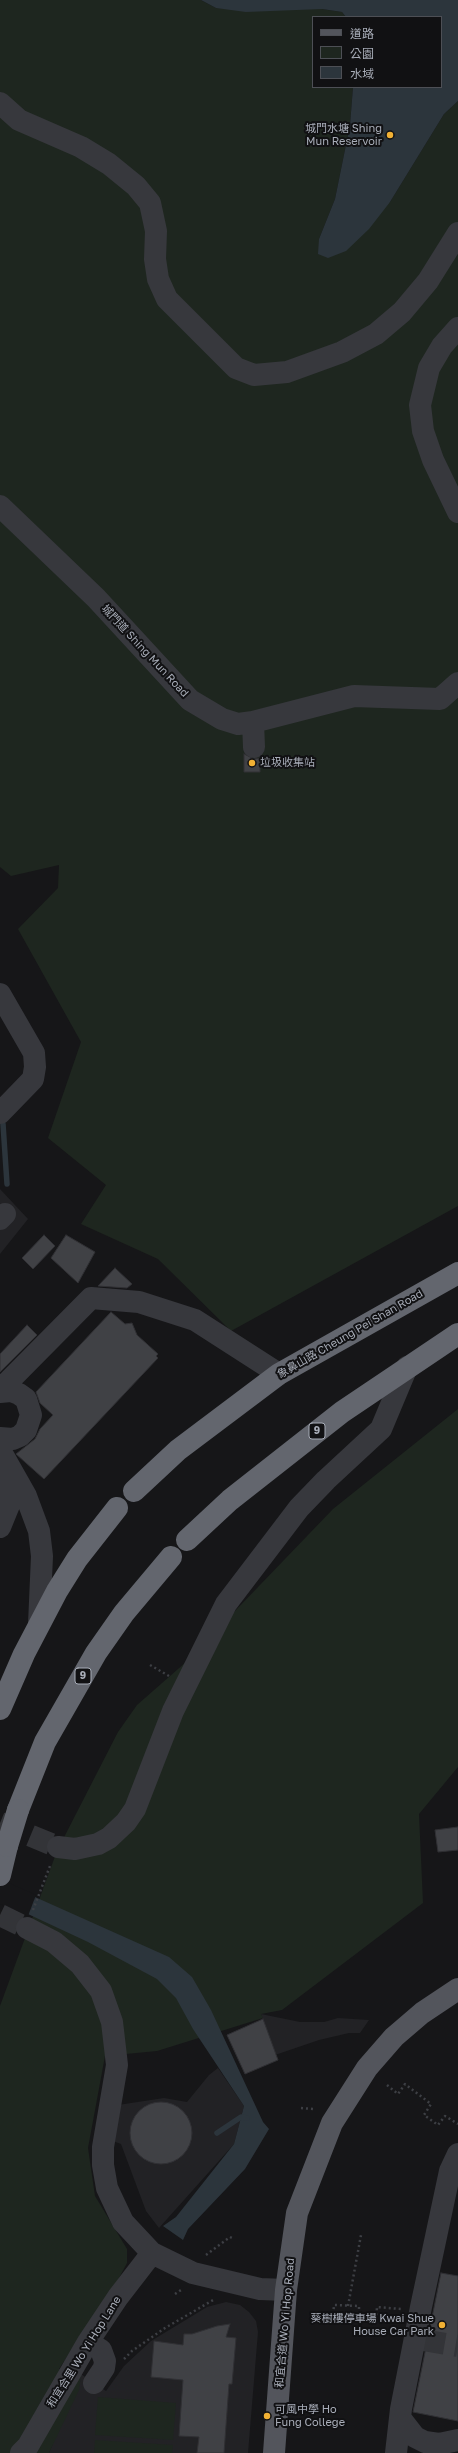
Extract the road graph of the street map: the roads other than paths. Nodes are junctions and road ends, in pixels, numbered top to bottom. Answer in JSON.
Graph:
{"nodes":[{"id":1,"x":0,"y":103,"type":"edge"},
{"id":2,"x":458,"y":233,"type":"edge"},
{"id":3,"x":458,"y":328,"type":"edge"},
{"id":4,"x":0,"y":506,"type":"edge"},
{"id":5,"x":458,"y":512,"type":"edge"},
{"id":6,"x":458,"y":683,"type":"edge"},
{"id":7,"x":253,"y":722,"type":"junction"},
{"id":8,"x":254,"y":747,"type":"dead end"},
{"id":9,"x":0,"y":994,"type":"edge"},
{"id":10,"x":0,"y":1113,"type":"edge"},
{"id":11,"x":458,"y":1273,"type":"edge"},
{"id":12,"x":458,"y":1334,"type":"edge"},
{"id":13,"x":407,"y":1367,"type":"junction"},
{"id":14,"x":279,"y":1374,"type":"junction"},
{"id":15,"x":0,"y":1391,"type":"edge"},
{"id":16,"x":0,"y":1438,"type":"edge"},
{"id":17,"x":0,"y":1450,"type":"edge"},
{"id":18,"x":11,"y":1471,"type":"junction"},
{"id":19,"x":134,"y":1491,"type":"dead end"},
{"id":20,"x":117,"y":1508,"type":"dead end"},
{"id":21,"x":0,"y":1527,"type":"edge"},
{"id":22,"x":187,"y":1540,"type":"dead end"},
{"id":23,"x":171,"y":1557,"type":"dead end"},
{"id":24,"x":39,"y":1624,"type":"junction"},
{"id":25,"x":0,"y":1709,"type":"edge"},
{"id":26,"x":58,"y":1847,"type":"tunnel mouth"},
{"id":27,"x":0,"y":1875,"type":"edge"},
{"id":28,"x":27,"y":1928,"type":"tunnel mouth"},
{"id":29,"x":458,"y":1989,"type":"edge"},
{"id":30,"x":458,"y":2154,"type":"edge"},
{"id":31,"x":152,"y":2253,"type":"junction"},
{"id":32,"x":286,"y":2290,"type":"junction"},
{"id":33,"x":88,"y":2342,"type":"junction"},
{"id":34,"x":94,"y":2384,"type":"dead end"},
{"id":35,"x":401,"y":2419,"type":"junction"},
{"id":36,"x":458,"y":2440,"type":"edge"},
{"id":37,"x":21,"y":2453,"type":"edge"},
{"id":38,"x":274,"y":2453,"type":"edge"},
{"id":39,"x":396,"y":2453,"type":"edge"}],
"edges":[{"from":1,"to":2,"type":"street"},
{"from":3,"to":5,"type":"street"},
{"from":4,"to":7,"type":"street","name":"城門道 Shing Mun Road"},
{"from":6,"to":7,"type":"street","name":"城門道 Shing Mun Road"},
{"from":7,"to":8,"type":"street"},
{"from":9,"to":10,"type":"street"},
{"from":11,"to":14,"type":"highway","name":"象鼻山路 Cheung Pei Shan Road"},
{"from":12,"to":13,"type":"highway","number":"9"},
{"from":13,"to":22,"type":"highway","number":"9"},
{"from":13,"to":26,"type":"street"},
{"from":14,"to":15,"type":"street"},
{"from":14,"to":19,"type":"highway","name":"象鼻山路 Cheung Pei Shan Road"},
{"from":15,"to":16,"type":"street"},
{"from":17,"to":18,"type":"street"},
{"from":18,"to":21,"type":"street"},
{"from":18,"to":24,"type":"street"},
{"from":20,"to":24,"type":"highway"},
{"from":23,"to":27,"type":"highway","number":"9","bridge":true},
{"from":24,"to":25,"type":"highway"},
{"from":28,"to":31,"type":"street"},
{"from":29,"to":32,"type":"main road","name":"和宜合道 Wo Yi Hop Road"},
{"from":30,"to":35,"type":"street"},
{"from":31,"to":32,"type":"street"},
{"from":31,"to":33,"type":"street","name":"和宜合里 Wo Yi Hop Lane"},
{"from":32,"to":38,"type":"main road","name":"和宜合道 Wo Yi Hop Road"},
{"from":33,"to":34,"type":"street"},
{"from":33,"to":37,"type":"street","name":"和宜合里 Wo Yi Hop Lane"},
{"from":35,"to":36,"type":"street"},
{"from":35,"to":39,"type":"street"}]}
